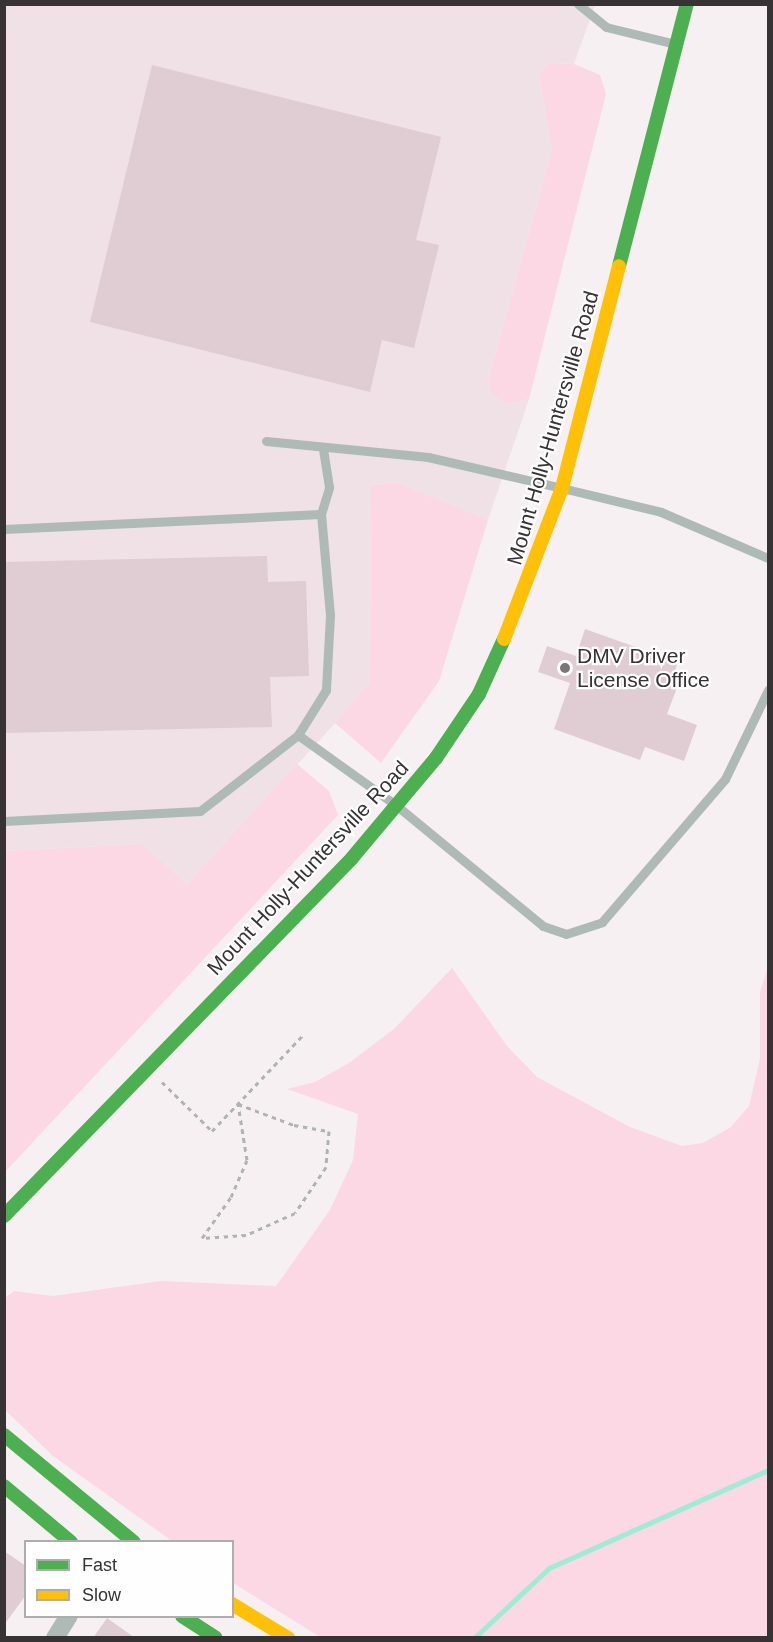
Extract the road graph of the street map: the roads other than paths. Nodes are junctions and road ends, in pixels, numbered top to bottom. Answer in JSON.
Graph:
{"nodes":[{"id":1,"x":578,"y":4,"type":"edge"},
{"id":2,"x":687,"y":4,"type":"edge"},
{"id":3,"x":677,"y":44,"type":"junction"},
{"id":4,"x":266,"y":441,"type":"dead end"},
{"id":5,"x":323,"y":448,"type":"junction"},
{"id":6,"x":562,"y":488,"type":"junction"},
{"id":7,"x":321,"y":514,"type":"junction"},
{"id":8,"x":4,"y":530,"type":"edge"},
{"id":9,"x":768,"y":558,"type":"edge"},
{"id":10,"x":768,"y":690,"type":"edge"},
{"id":11,"x":298,"y":735,"type":"junction"},
{"id":12,"x":397,"y":806,"type":"junction"},
{"id":13,"x":4,"y":821,"type":"edge"},
{"id":14,"x":4,"y":1216,"type":"edge"},
{"id":15,"x":4,"y":1435,"type":"edge"},
{"id":16,"x":4,"y":1486,"type":"edge"},
{"id":17,"x":126,"y":1539,"type":"edge"},
{"id":18,"x":68,"y":1540,"type":"edge"},
{"id":19,"x":234,"y":1605,"type":"edge"},
{"id":20,"x":68,"y":1618,"type":"edge"},
{"id":21,"x":184,"y":1618,"type":"edge"},
{"id":22,"x":55,"y":1638,"type":"edge"},
{"id":23,"x":216,"y":1638,"type":"edge"},
{"id":24,"x":288,"y":1638,"type":"edge"}],
"edges":[{"from":1,"to":3,"type":"lane"},
{"from":2,"to":3,"type":"main road","name":"Mount Holly-Huntersville Road"},
{"from":3,"to":6,"type":"main road","name":"Mount Holly-Huntersville Road"},
{"from":4,"to":5,"type":"lane"},
{"from":5,"to":6,"type":"lane"},
{"from":5,"to":7,"type":"lane"},
{"from":6,"to":9,"type":"lane"},
{"from":6,"to":12,"type":"main road","name":"Mount Holly-Huntersville Road"},
{"from":7,"to":8,"type":"lane"},
{"from":7,"to":11,"type":"lane"},
{"from":10,"to":12,"type":"lane"},
{"from":11,"to":12,"type":"lane"},
{"from":11,"to":13,"type":"lane"},
{"from":12,"to":14,"type":"main road","name":"Mount Holly-Huntersville Road"},
{"from":15,"to":17,"type":"main road"},
{"from":16,"to":18,"type":"main road"},
{"from":19,"to":24,"type":"main road"},
{"from":20,"to":22,"type":"street"},
{"from":21,"to":23,"type":"main road"}]}
